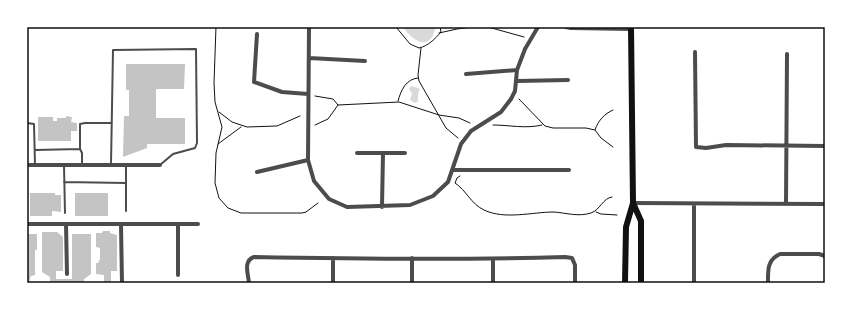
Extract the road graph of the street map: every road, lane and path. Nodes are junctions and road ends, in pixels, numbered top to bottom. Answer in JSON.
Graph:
{"nodes":[{"id":1,"x":216,"y":27,"type":"edge"},
{"id":2,"x":309,"y":27,"type":"edge"},
{"id":3,"x":396,"y":27,"type":"edge"},
{"id":4,"x":440,"y":27,"type":"edge"},
{"id":5,"x":472,"y":27,"type":"edge"},
{"id":6,"x":488,"y":27,"type":"edge"},
{"id":7,"x":538,"y":27,"type":"edge"},
{"id":8,"x":566,"y":27,"type":"edge"},
{"id":9,"x":583,"y":28,"type":"edge"},
{"id":10,"x":631,"y":28,"type":"edge"},
{"id":11,"x":440,"y":33,"type":"junction"},
{"id":12,"x":257,"y":34,"type":"dead end"},
{"id":13,"x":524,"y":37,"type":"dead end"},
{"id":14,"x":421,"y":48,"type":"junction"},
{"id":15,"x":696,"y":52,"type":"dead end"},
{"id":16,"x":787,"y":54,"type":"dead end"},
{"id":17,"x":309,"y":58,"type":"junction"},
{"id":18,"x":365,"y":61,"type":"dead end"},
{"id":19,"x":517,"y":70,"type":"junction"},
{"id":20,"x":466,"y":74,"type":"dead end"},
{"id":21,"x":418,"y":78,"type":"junction"},
{"id":22,"x":568,"y":80,"type":"dead end"},
{"id":23,"x":517,"y":81,"type":"junction"},
{"id":24,"x":308,"y":94,"type":"junction"},
{"id":25,"x":315,"y":96,"type":"dead end"},
{"id":26,"x":519,"y":98,"type":"dead end"},
{"id":27,"x":398,"y":102,"type":"junction"},
{"id":28,"x":338,"y":106,"type":"junction"},
{"id":29,"x":613,"y":110,"type":"dead end"},
{"id":30,"x":219,"y":112,"type":"junction"},
{"id":31,"x":300,"y":116,"type":"dead end"},
{"id":32,"x":440,"y":116,"type":"junction"},
{"id":33,"x":27,"y":123,"type":"edge"},
{"id":34,"x":112,"y":123,"type":"junction"},
{"id":35,"x":470,"y":123,"type":"dead end"},
{"id":36,"x":542,"y":124,"type":"junction"},
{"id":37,"x":315,"y":125,"type":"dead end"},
{"id":38,"x":493,"y":125,"type":"dead end"},
{"id":39,"x":242,"y":126,"type":"junction"},
{"id":40,"x":595,"y":130,"type":"junction"},
{"id":41,"x":458,"y":138,"type":"dead end"},
{"id":42,"x":218,"y":144,"type":"junction"},
{"id":43,"x":787,"y":146,"type":"junction"},
{"id":44,"x":825,"y":146,"type":"edge"},
{"id":45,"x":613,"y":147,"type":"dead end"},
{"id":46,"x":80,"y":149,"type":"junction"},
{"id":47,"x":35,"y":150,"type":"junction"},
{"id":48,"x":357,"y":153,"type":"dead end"},
{"id":49,"x":383,"y":153,"type":"junction"},
{"id":50,"x":405,"y":153,"type":"dead end"},
{"id":51,"x":308,"y":160,"type":"junction"},
{"id":52,"x":27,"y":165,"type":"edge"},
{"id":53,"x":35,"y":165,"type":"junction"},
{"id":54,"x":64,"y":165,"type":"junction"},
{"id":55,"x":82,"y":165,"type":"junction"},
{"id":56,"x":111,"y":165,"type":"junction"},
{"id":57,"x":126,"y":165,"type":"junction"},
{"id":58,"x":160,"y":165,"type":"joint"},
{"id":59,"x":453,"y":170,"type":"junction"},
{"id":60,"x":569,"y":170,"type":"dead end"},
{"id":61,"x":257,"y":172,"type":"dead end"},
{"id":62,"x":460,"y":176,"type":"dead end"},
{"id":63,"x":64,"y":182,"type":"junction"},
{"id":64,"x":126,"y":183,"type":"junction"},
{"id":65,"x":612,"y":197,"type":"dead end"},
{"id":66,"x":318,"y":203,"type":"dead end"},
{"id":67,"x":633,"y":203,"type":"junction"},
{"id":68,"x":694,"y":204,"type":"junction"},
{"id":69,"x":786,"y":204,"type":"junction"},
{"id":70,"x":825,"y":204,"type":"edge"},
{"id":71,"x":382,"y":207,"type":"junction"},
{"id":72,"x":126,"y":211,"type":"dead end"},
{"id":73,"x":596,"y":211,"type":"junction"},
{"id":74,"x":64,"y":213,"type":"dead end"},
{"id":75,"x":617,"y":215,"type":"dead end"},
{"id":76,"x":27,"y":224,"type":"edge"},
{"id":77,"x":66,"y":224,"type":"junction"},
{"id":78,"x":121,"y":224,"type":"junction"},
{"id":79,"x":178,"y":224,"type":"junction"},
{"id":80,"x":198,"y":224,"type":"dead end"},
{"id":81,"x":825,"y":256,"type":"edge"},
{"id":82,"x":333,"y":258,"type":"junction"},
{"id":83,"x":412,"y":258,"type":"junction"},
{"id":84,"x":493,"y":259,"type":"junction"},
{"id":85,"x":67,"y":274,"type":"dead end"},
{"id":86,"x":178,"y":276,"type":"dead end"},
{"id":87,"x":122,"y":283,"type":"edge"},
{"id":88,"x":249,"y":283,"type":"edge"},
{"id":89,"x":333,"y":283,"type":"edge"},
{"id":90,"x":412,"y":283,"type":"edge"},
{"id":91,"x":493,"y":283,"type":"edge"},
{"id":92,"x":574,"y":283,"type":"edge"},
{"id":93,"x":625,"y":283,"type":"edge"},
{"id":94,"x":641,"y":283,"type":"edge"},
{"id":95,"x":694,"y":283,"type":"edge"},
{"id":96,"x":768,"y":283,"type":"edge"}],
"edges":[{"from":1,"to":30,"type":"path"},
{"from":2,"to":17,"type":"street"},
{"from":3,"to":14,"type":"path"},
{"from":4,"to":11,"type":"path"},
{"from":5,"to":11,"type":"path"},
{"from":6,"to":13,"type":"path"},
{"from":7,"to":19,"type":"street"},
{"from":8,"to":9,"type":"street"},
{"from":9,"to":10,"type":"street"},
{"from":10,"to":67,"type":"main road"},
{"from":11,"to":14,"type":"path"},
{"from":12,"to":24,"type":"street"},
{"from":14,"to":21,"type":"path"},
{"from":15,"to":43,"type":"street"},
{"from":16,"to":43,"type":"street"},
{"from":17,"to":18,"type":"street"},
{"from":17,"to":24,"type":"street"},
{"from":19,"to":20,"type":"street"},
{"from":19,"to":23,"type":"street"},
{"from":21,"to":27,"type":"path"},
{"from":21,"to":32,"type":"path"},
{"from":22,"to":23,"type":"street"},
{"from":23,"to":59,"type":"street"},
{"from":24,"to":51,"type":"street"},
{"from":25,"to":28,"type":"path"},
{"from":26,"to":36,"type":"path"},
{"from":27,"to":28,"type":"path"},
{"from":27,"to":32,"type":"path"},
{"from":28,"to":37,"type":"path"},
{"from":29,"to":40,"type":"path"},
{"from":30,"to":39,"type":"path"},
{"from":30,"to":42,"type":"path"},
{"from":31,"to":39,"type":"path"},
{"from":32,"to":35,"type":"path"},
{"from":32,"to":41,"type":"path"},
{"from":33,"to":47,"type":"lane"},
{"from":34,"to":46,"type":"lane"},
{"from":34,"to":56,"type":"lane"},
{"from":34,"to":58,"type":"lane"},
{"from":36,"to":38,"type":"path"},
{"from":36,"to":40,"type":"path"},
{"from":39,"to":42,"type":"path"},
{"from":40,"to":45,"type":"path"},
{"from":42,"to":66,"type":"path"},
{"from":43,"to":44,"type":"street"},
{"from":43,"to":69,"type":"street"},
{"from":46,"to":47,"type":"lane"},
{"from":46,"to":55,"type":"lane"},
{"from":47,"to":53,"type":"lane"},
{"from":48,"to":49,"type":"street"},
{"from":49,"to":50,"type":"street"},
{"from":49,"to":71,"type":"street"},
{"from":51,"to":61,"type":"street"},
{"from":51,"to":71,"type":"street"},
{"from":52,"to":53,"type":"street"},
{"from":53,"to":54,"type":"street"},
{"from":54,"to":55,"type":"street"},
{"from":54,"to":63,"type":"lane"},
{"from":55,"to":56,"type":"street"},
{"from":56,"to":57,"type":"street"},
{"from":57,"to":58,"type":"street"},
{"from":57,"to":64,"type":"lane"},
{"from":59,"to":60,"type":"street"},
{"from":59,"to":71,"type":"street"},
{"from":62,"to":73,"type":"path"},
{"from":63,"to":64,"type":"lane"},
{"from":63,"to":74,"type":"lane"},
{"from":64,"to":72,"type":"lane"},
{"from":65,"to":73,"type":"path"},
{"from":67,"to":68,"type":"street"},
{"from":67,"to":93,"type":"main road"},
{"from":67,"to":94,"type":"main road"},
{"from":68,"to":69,"type":"street"},
{"from":68,"to":95,"type":"street"},
{"from":69,"to":70,"type":"street"},
{"from":73,"to":75,"type":"path"},
{"from":76,"to":77,"type":"street"},
{"from":77,"to":78,"type":"street"},
{"from":77,"to":85,"type":"street"},
{"from":78,"to":79,"type":"street"},
{"from":78,"to":87,"type":"street"},
{"from":79,"to":80,"type":"street"},
{"from":79,"to":86,"type":"street"},
{"from":81,"to":96,"type":"street"},
{"from":82,"to":83,"type":"street"},
{"from":82,"to":88,"type":"street"},
{"from":82,"to":89,"type":"street"},
{"from":83,"to":84,"type":"street"},
{"from":83,"to":90,"type":"street"},
{"from":84,"to":91,"type":"street"},
{"from":84,"to":92,"type":"street"}]}
